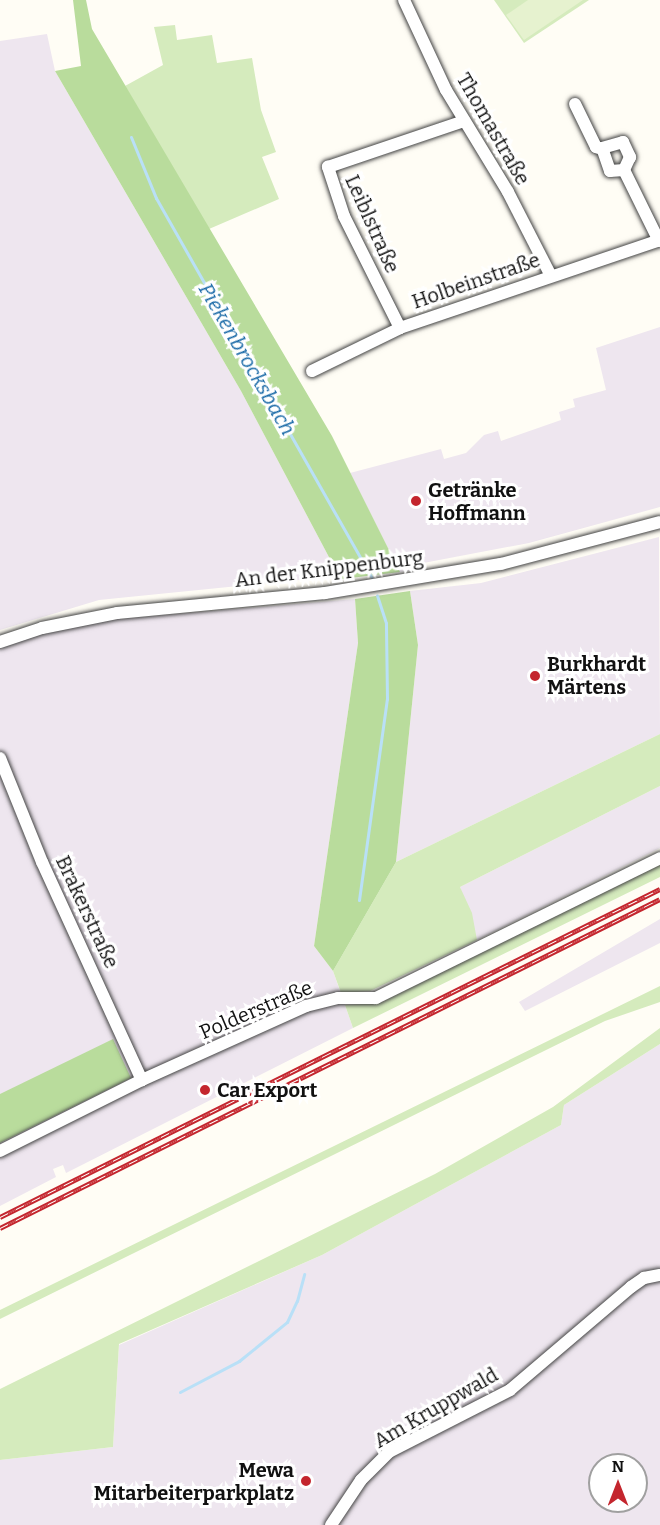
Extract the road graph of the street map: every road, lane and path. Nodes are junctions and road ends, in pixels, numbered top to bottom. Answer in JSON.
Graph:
{"nodes":[{"id":1,"x":404,"y":0,"type":"edge"},
{"id":2,"x":575,"y":104,"type":"dead end"},
{"id":3,"x":464,"y":121,"type":"junction"},
{"id":4,"x":602,"y":150,"type":"junction"},
{"id":5,"x":624,"y":170,"type":"junction"},
{"id":6,"x":659,"y":240,"type":"edge"},
{"id":7,"x":551,"y":276,"type":"junction"},
{"id":8,"x":399,"y":328,"type":"junction"},
{"id":9,"x":312,"y":371,"type":"dead end"},
{"id":10,"x":660,"y":522,"type":"edge"},
{"id":11,"x":0,"y":642,"type":"edge"},
{"id":12,"x":0,"y":758,"type":"edge"},
{"id":13,"x":660,"y":858,"type":"edge"},
{"id":14,"x":142,"y":1080,"type":"junction"},
{"id":15,"x":0,"y":1151,"type":"edge"},
{"id":16,"x":660,"y":1275,"type":"edge"},
{"id":17,"x":331,"y":1525,"type":"edge"}],
"edges":[{"from":1,"to":3,"type":"street","name":"Thomastraße"},
{"from":2,"to":4,"type":"street","name":"Holbeinstraße"},
{"from":3,"to":7,"type":"street","name":"Thomastraße"},
{"from":3,"to":8,"type":"street","name":"Leiblstraße"},
{"from":4,"to":5,"type":"street","name":"Holbeinstraße"},
{"from":4,"to":5,"type":"street","name":"Holbeinstraße"},
{"from":5,"to":6,"type":"street","name":"Holbeinstraße"},
{"from":6,"to":7,"type":"street","name":"Holbeinstraße"},
{"from":7,"to":8,"type":"street","name":"Holbeinstraße"},
{"from":8,"to":9,"type":"street","name":"Holbeinstraße"},
{"from":10,"to":11,"type":"street","name":"An der Knippenburg"},
{"from":12,"to":14,"type":"street","name":"Brakerstraße"},
{"from":13,"to":14,"type":"street","name":"Polderstraße"},
{"from":14,"to":15,"type":"street","name":"Polderstraße"},
{"from":16,"to":17,"type":"street","name":"Am Kruppwald"}]}
